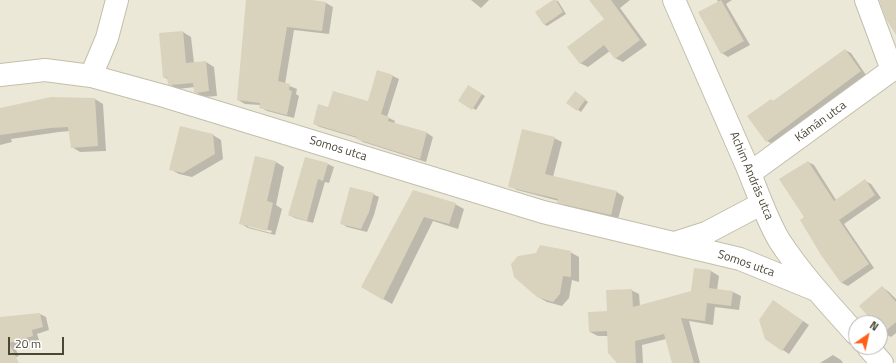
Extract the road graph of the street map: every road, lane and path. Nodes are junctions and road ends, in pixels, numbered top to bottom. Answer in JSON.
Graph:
{"nodes":[{"id":1,"x":117,"y":0,"type":"edge"},
{"id":2,"x":674,"y":0,"type":"edge"},
{"id":3,"x":866,"y":0,"type":"edge"},
{"id":4,"x":894,"y":69,"type":"edge"},
{"id":5,"x":0,"y":75,"type":"edge"},
{"id":6,"x":91,"y":76,"type":"junction"},
{"id":7,"x":750,"y":173,"type":"junction"},
{"id":8,"x":761,"y":204,"type":"junction"},
{"id":9,"x":674,"y":243,"type":"junction"},
{"id":10,"x":816,"y":290,"type":"junction"},
{"id":11,"x":848,"y":325,"type":"edge"},
{"id":12,"x":875,"y":355,"type":"edge"},
{"id":13,"x":882,"y":363,"type":"edge"}],
"edges":[{"from":1,"to":6,"type":"street"},
{"from":2,"to":7,"type":"street","name":"Achim András utca"},
{"from":3,"to":4,"type":"street","name":"Kámán utca"},
{"from":4,"to":7,"type":"street","name":"Kámán utca"},
{"from":5,"to":6,"type":"street","name":"Somos utca"},
{"from":6,"to":9,"type":"street","name":"Somos utca"},
{"from":7,"to":8,"type":"street","name":"Achim András utca"},
{"from":8,"to":9,"type":"street"},
{"from":8,"to":10,"type":"street","name":"Achim András utca"},
{"from":9,"to":10,"type":"street","name":"Somos utca"},
{"from":10,"to":11,"type":"street","name":"Achim András utca"},
{"from":12,"to":13,"type":"street"}]}
